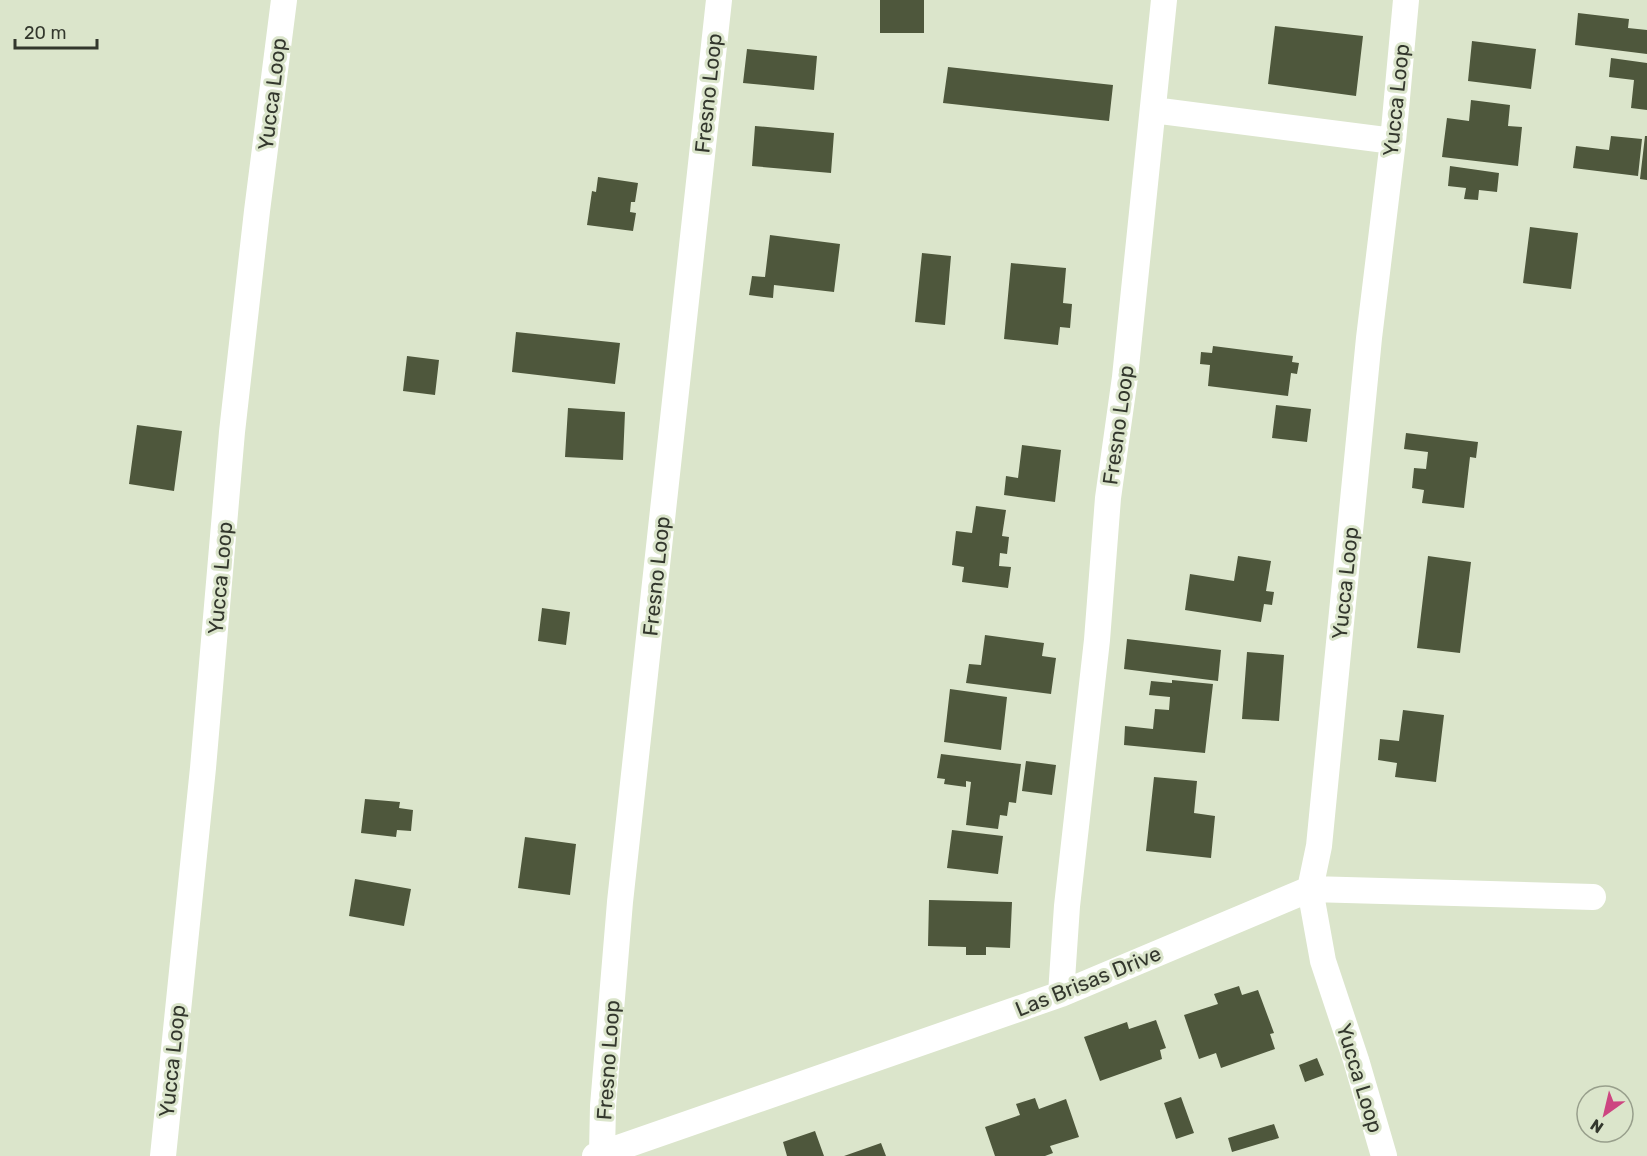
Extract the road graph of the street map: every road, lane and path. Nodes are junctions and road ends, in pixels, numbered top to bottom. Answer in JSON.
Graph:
{"nodes":[{"id":1,"x":284,"y":0,"type":"edge"},
{"id":2,"x":719,"y":0,"type":"edge"},
{"id":3,"x":1164,"y":0,"type":"edge"},
{"id":4,"x":1406,"y":0,"type":"edge"},
{"id":5,"x":1153,"y":110,"type":"junction"},
{"id":6,"x":1393,"y":141,"type":"junction"},
{"id":7,"x":1310,"y":889,"type":"junction"},
{"id":8,"x":1593,"y":897,"type":"dead end"},
{"id":9,"x":1061,"y":994,"type":"junction"},
{"id":10,"x":598,"y":1155,"type":"edge"},
{"id":11,"x":163,"y":1156,"type":"edge"},
{"id":12,"x":1384,"y":1156,"type":"edge"}],
"edges":[{"from":1,"to":11,"type":"street","name":"Yucca Loop"},
{"from":2,"to":10,"type":"street","name":"Fresno Loop"},
{"from":3,"to":5,"type":"street","name":"Fresno Loop"},
{"from":4,"to":6,"type":"street","name":"Yucca Loop"},
{"from":5,"to":6,"type":"street"},
{"from":5,"to":9,"type":"street","name":"Fresno Loop"},
{"from":6,"to":7,"type":"street","name":"Yucca Loop"},
{"from":7,"to":8,"type":"street","name":"Las Brisas Drive"},
{"from":7,"to":9,"type":"street","name":"Las Brisas Drive"},
{"from":7,"to":12,"type":"street","name":"Yucca Loop"},
{"from":9,"to":10,"type":"street","name":"Las Brisas Drive"}]}
